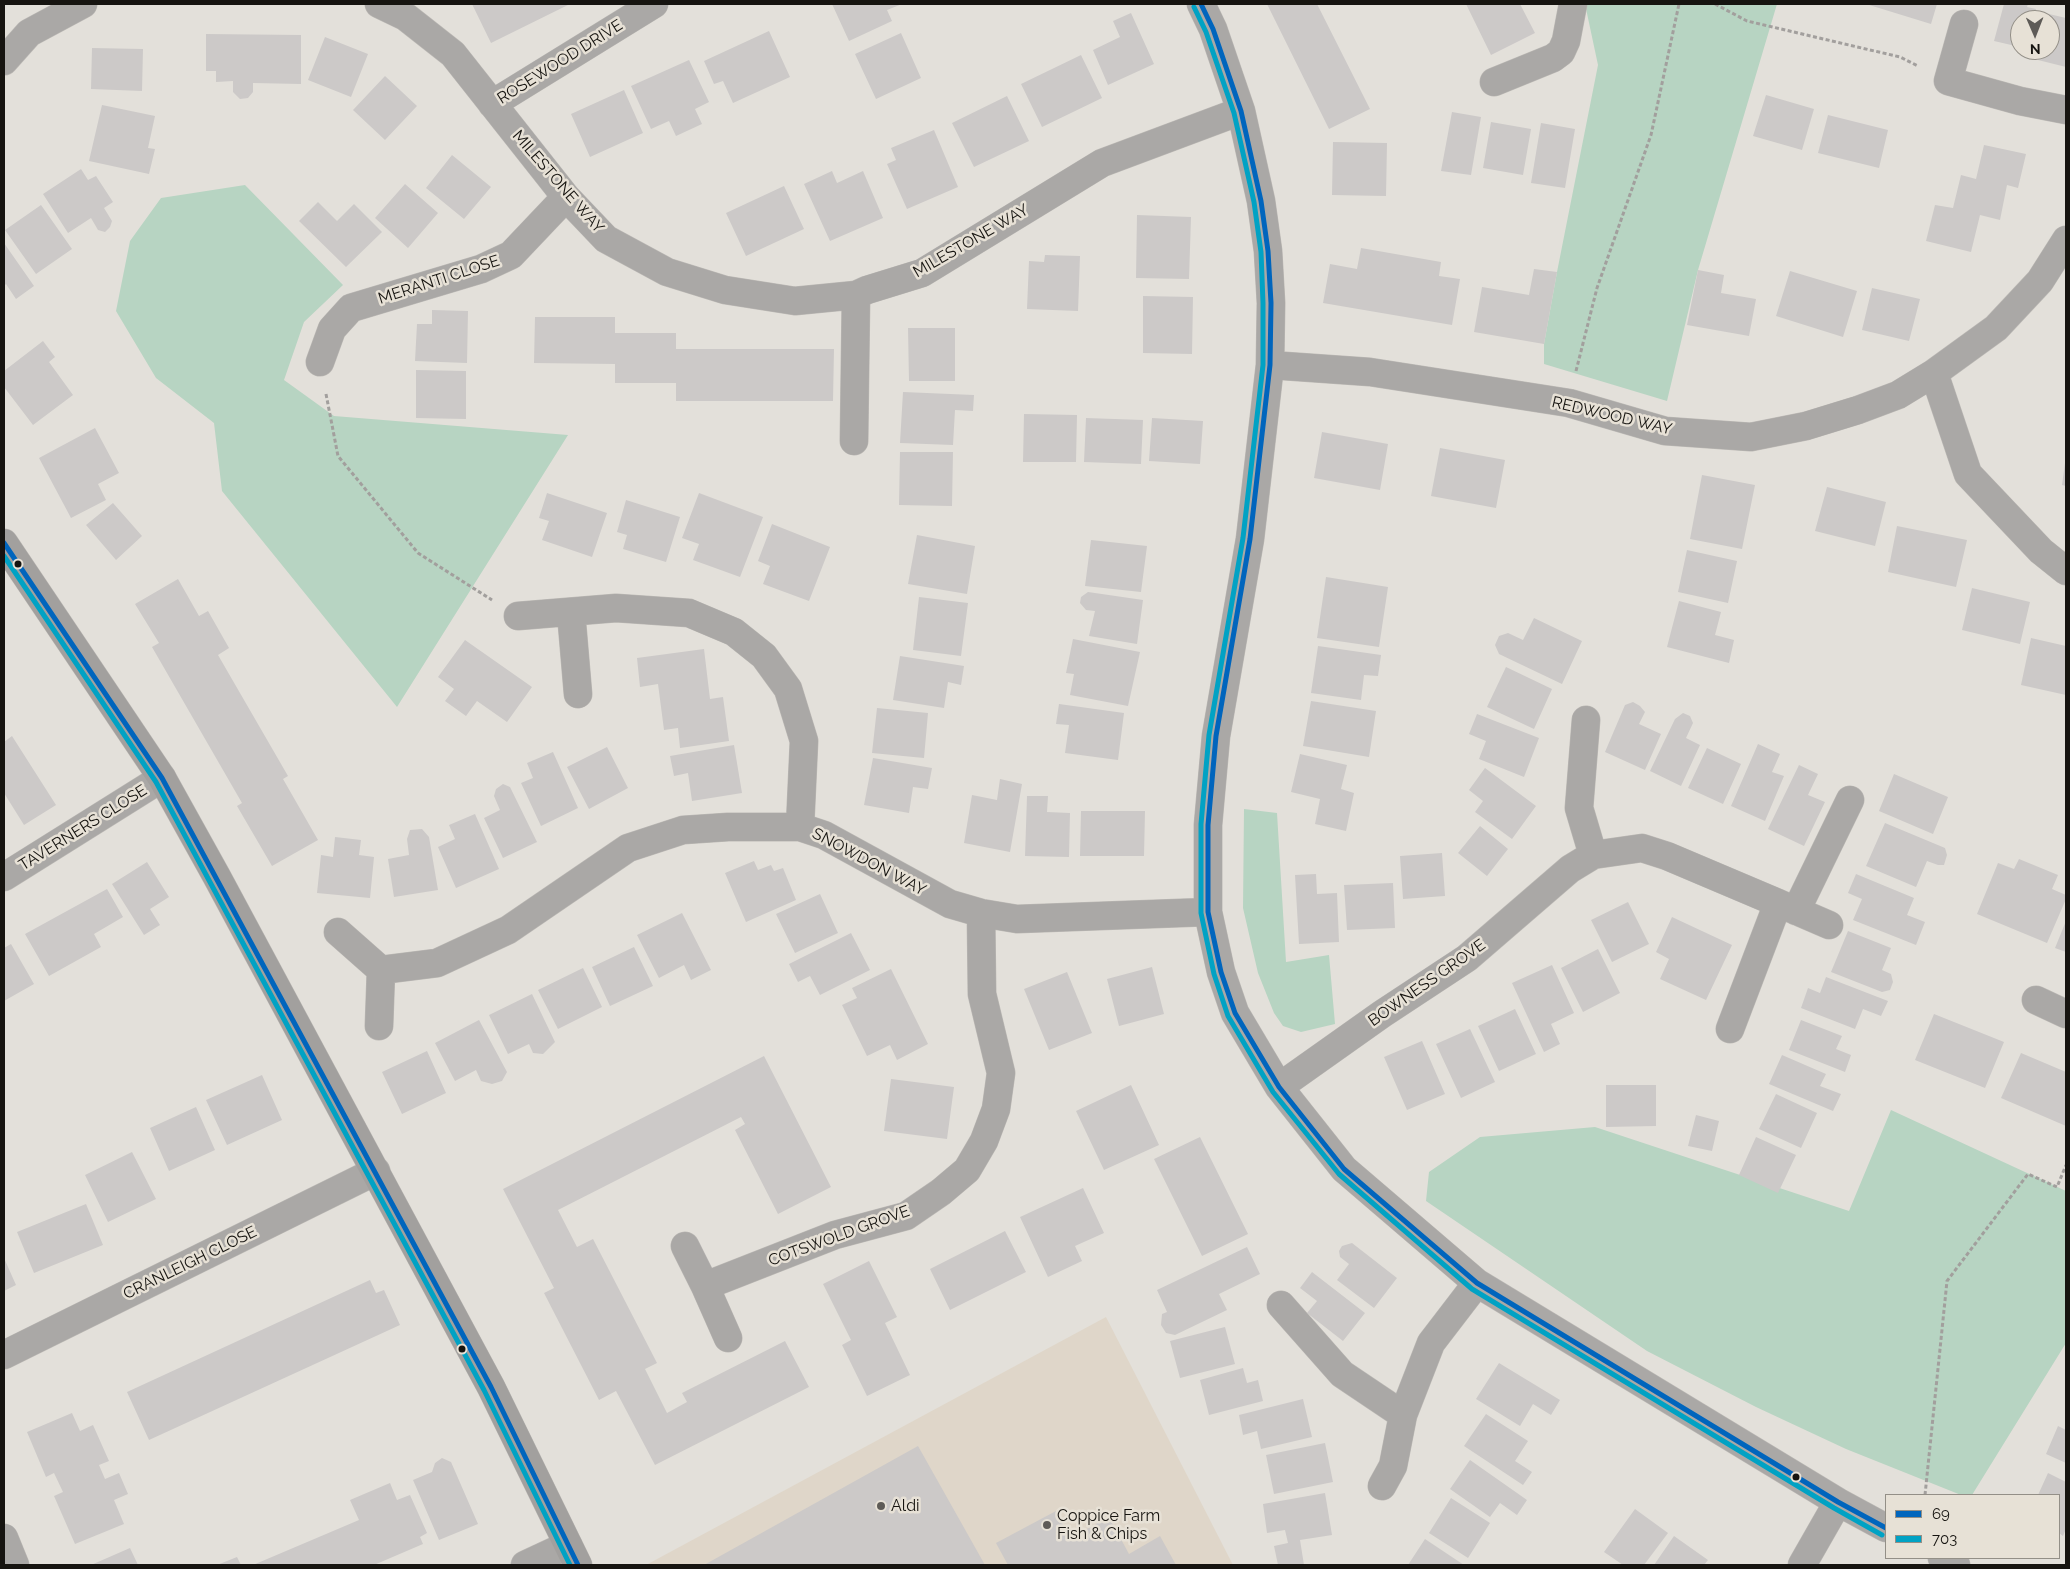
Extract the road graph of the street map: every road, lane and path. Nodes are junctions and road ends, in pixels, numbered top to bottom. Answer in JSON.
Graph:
{"nodes":[{"id":1,"x":83,"y":4,"type":"edge"},
{"id":2,"x":379,"y":4,"type":"edge"},
{"id":3,"x":654,"y":4,"type":"edge"},
{"id":4,"x":1202,"y":4,"type":"edge"},
{"id":5,"x":1573,"y":4,"type":"edge"},
{"id":6,"x":1679,"y":4,"type":"edge"},
{"id":7,"x":1716,"y":4,"type":"edge"},
{"id":8,"x":1964,"y":24,"type":"dead end"},
{"id":9,"x":4,"y":61,"type":"edge"},
{"id":10,"x":1948,"y":81,"type":"junction"},
{"id":11,"x":1494,"y":82,"type":"dead end"},
{"id":12,"x":492,"y":104,"type":"junction"},
{"id":13,"x":2066,"y":110,"type":"edge"},
{"id":14,"x":1241,"y":111,"type":"junction"},
{"id":15,"x":566,"y":197,"type":"junction"},
{"id":16,"x":2066,"y":240,"type":"edge"},
{"id":17,"x":856,"y":295,"type":"junction"},
{"id":18,"x":320,"y":362,"type":"joint"},
{"id":19,"x":1270,"y":366,"type":"junction"},
{"id":20,"x":1934,"y":373,"type":"junction"},
{"id":21,"x":1569,"y":404,"type":"junction"},
{"id":22,"x":854,"y":441,"type":"dead end"},
{"id":23,"x":4,"y":543,"type":"edge"},
{"id":24,"x":2066,"y":572,"type":"edge"},
{"id":25,"x":570,"y":612,"type":"junction"},
{"id":26,"x":518,"y":616,"type":"joint"},
{"id":27,"x":578,"y":694,"type":"dead end"},
{"id":28,"x":1586,"y":720,"type":"dead end"},
{"id":29,"x":162,"y":778,"type":"junction"},
{"id":30,"x":1850,"y":800,"type":"dead end"},
{"id":31,"x":800,"y":826,"type":"junction"},
{"id":32,"x":1593,"y":855,"type":"junction"},
{"id":33,"x":4,"y":877,"type":"edge"},
{"id":34,"x":1787,"y":907,"type":"junction"},
{"id":35,"x":1208,"y":912,"type":"junction"},
{"id":36,"x":981,"y":913,"type":"junction"},
{"id":37,"x":1829,"y":926,"type":"dead end"},
{"id":38,"x":338,"y":932,"type":"dead end"},
{"id":39,"x":382,"y":970,"type":"junction"},
{"id":40,"x":2036,"y":1000,"type":"dead end"},
{"id":41,"x":2066,"y":1014,"type":"edge"},
{"id":42,"x":379,"y":1026,"type":"dead end"},
{"id":43,"x":1730,"y":1029,"type":"dead end"},
{"id":44,"x":1279,"y":1087,"type":"junction"},
{"id":45,"x":2066,"y":1165,"type":"edge"},
{"id":46,"x":376,"y":1171,"type":"junction"},
{"id":47,"x":684,"y":1246,"type":"dead end"},
{"id":48,"x":1477,"y":1283,"type":"junction"},
{"id":49,"x":705,"y":1286,"type":"junction"},
{"id":50,"x":1281,"y":1305,"type":"dead end"},
{"id":51,"x":728,"y":1338,"type":"dead end"},
{"id":52,"x":4,"y":1355,"type":"edge"},
{"id":53,"x":1403,"y":1415,"type":"junction"},
{"id":54,"x":1382,"y":1486,"type":"dead end"},
{"id":55,"x":1925,"y":1494,"type":"edge"},
{"id":56,"x":1838,"y":1502,"type":"junction"},
{"id":57,"x":1885,"y":1527,"type":"edge"},
{"id":58,"x":4,"y":1538,"type":"edge"},
{"id":59,"x":573,"y":1555,"type":"edge"},
{"id":60,"x":1944,"y":1559,"type":"edge"},
{"id":61,"x":15,"y":1565,"type":"edge"},
{"id":62,"x":525,"y":1565,"type":"edge"},
{"id":63,"x":1802,"y":1565,"type":"edge"},
{"id":64,"x":1956,"y":1565,"type":"edge"}],
"edges":[{"from":1,"to":9,"type":"street"},
{"from":2,"to":12,"type":"street","name":"MILESTONE WAY"},
{"from":3,"to":12,"type":"street","name":"ROSEWOOD DRIVE"},
{"from":4,"to":14,"type":"street"},
{"from":5,"to":11,"type":"street"},
{"from":6,"to":21,"type":"path"},
{"from":7,"to":10,"type":"path"},
{"from":8,"to":10,"type":"street"},
{"from":10,"to":13,"type":"street"},
{"from":12,"to":15,"type":"street","name":"MILESTONE WAY"},
{"from":14,"to":17,"type":"street","name":"MILESTONE WAY"},
{"from":14,"to":19,"type":"street"},
{"from":15,"to":17,"type":"street","name":"MILESTONE WAY"},
{"from":15,"to":18,"type":"street","name":"MERANTI CLOSE"},
{"from":16,"to":20,"type":"street","name":"REDWOOD WAY"},
{"from":17,"to":22,"type":"street"},
{"from":18,"to":26,"type":"path"},
{"from":19,"to":21,"type":"street","name":"REDWOOD WAY"},
{"from":19,"to":35,"type":"street"},
{"from":20,"to":21,"type":"street","name":"REDWOOD WAY"},
{"from":20,"to":24,"type":"street"},
{"from":23,"to":29,"type":"main road"},
{"from":25,"to":26,"type":"street"},
{"from":25,"to":27,"type":"street"},
{"from":25,"to":31,"type":"street"},
{"from":28,"to":32,"type":"street"},
{"from":29,"to":33,"type":"street","name":"TAVERNERS CLOSE"},
{"from":29,"to":46,"type":"main road"},
{"from":30,"to":34,"type":"street"},
{"from":31,"to":36,"type":"street","name":"SNOWDON WAY"},
{"from":31,"to":39,"type":"street","name":"SNOWDON WAY"},
{"from":32,"to":34,"type":"street","name":"BOWNESS GROVE"},
{"from":32,"to":44,"type":"street","name":"BOWNESS GROVE"},
{"from":34,"to":37,"type":"street","name":"BOWNESS GROVE"},
{"from":34,"to":43,"type":"street"},
{"from":35,"to":36,"type":"street","name":"SNOWDON WAY"},
{"from":35,"to":44,"type":"street"},
{"from":36,"to":49,"type":"street","name":"COTSWOLD GROVE"},
{"from":38,"to":39,"type":"street"},
{"from":39,"to":42,"type":"street"},
{"from":40,"to":41,"type":"street"},
{"from":44,"to":48,"type":"street"},
{"from":45,"to":55,"type":"path"},
{"from":46,"to":52,"type":"street","name":"CRANLEIGH CLOSE"},
{"from":46,"to":59,"type":"main road"},
{"from":47,"to":49,"type":"street"},
{"from":48,"to":53,"type":"street"},
{"from":48,"to":56,"type":"street"},
{"from":49,"to":51,"type":"street"},
{"from":50,"to":53,"type":"street"},
{"from":53,"to":54,"type":"street"},
{"from":56,"to":57,"type":"street"},
{"from":56,"to":63,"type":"street"},
{"from":58,"to":61,"type":"street"},
{"from":59,"to":62,"type":"street"},
{"from":60,"to":64,"type":"street"}]}
